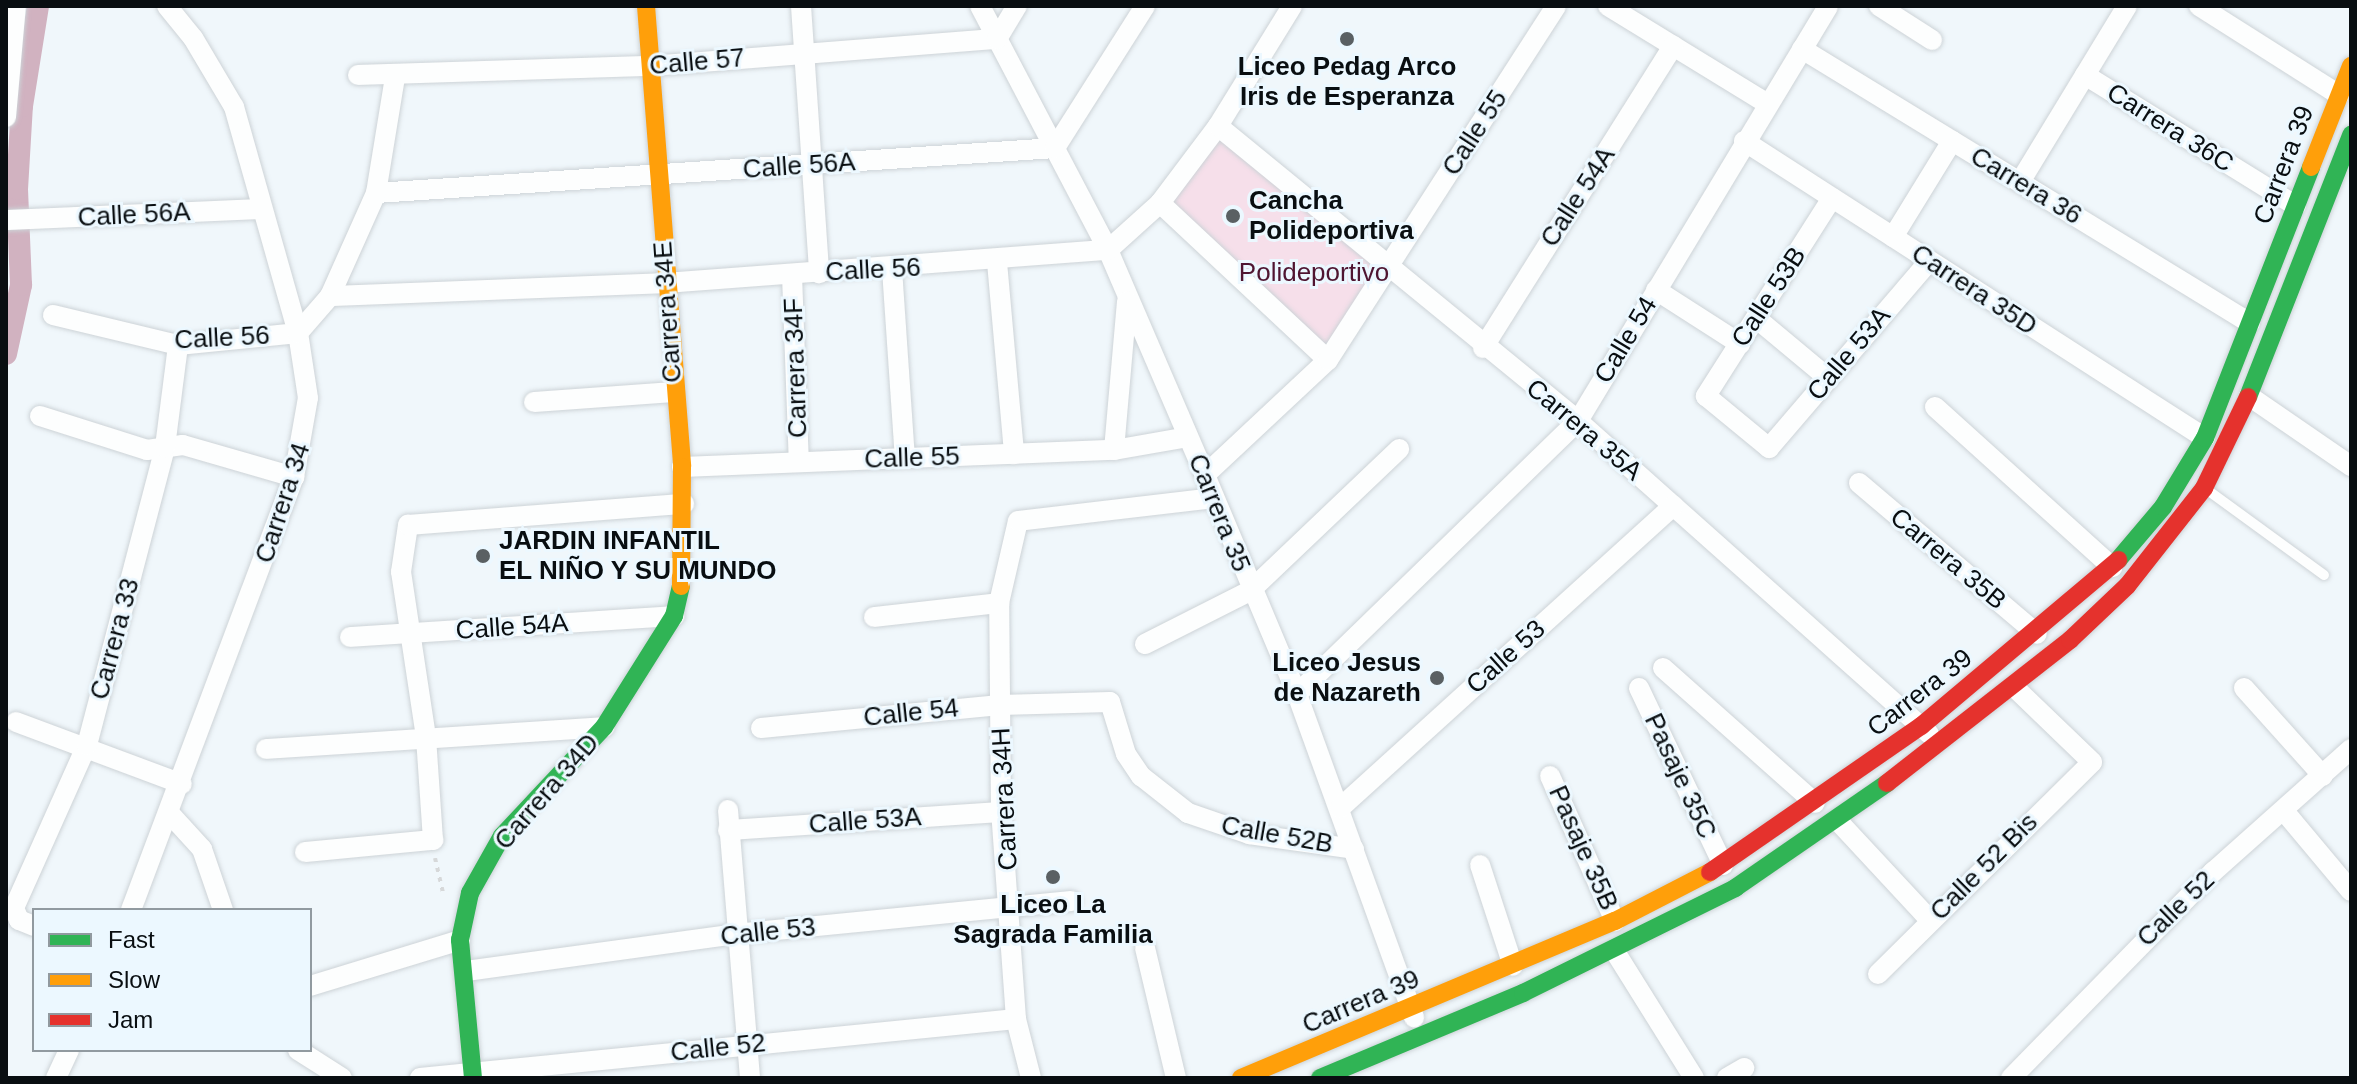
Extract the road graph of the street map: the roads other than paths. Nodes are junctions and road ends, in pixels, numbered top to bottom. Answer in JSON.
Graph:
{"nodes":[{"id":1,"x":16,"y":6,"type":"edge"},
{"id":2,"x":167,"y":6,"type":"edge"},
{"id":3,"x":646,"y":6,"type":"edge"},
{"id":4,"x":801,"y":6,"type":"edge"},
{"id":5,"x":980,"y":6,"type":"edge"},
{"id":6,"x":1017,"y":6,"type":"edge"},
{"id":7,"x":1145,"y":6,"type":"edge"},
{"id":8,"x":1292,"y":6,"type":"edge"},
{"id":9,"x":1556,"y":6,"type":"edge"},
{"id":10,"x":1608,"y":6,"type":"edge"},
{"id":11,"x":1828,"y":6,"type":"edge"},
{"id":12,"x":1879,"y":6,"type":"edge"},
{"id":13,"x":2127,"y":6,"type":"edge"},
{"id":14,"x":2199,"y":6,"type":"edge"},
{"id":15,"x":997,"y":39,"type":"junction"},
{"id":16,"x":1932,"y":40,"type":"dead end"},
{"id":17,"x":1673,"y":46,"type":"junction"},
{"id":18,"x":1802,"y":49,"type":"junction"},
{"id":19,"x":9,"y":53,"type":"edge"},
{"id":20,"x":805,"y":53,"type":"junction"},
{"id":21,"x":651,"y":66,"type":"junction"},
{"id":22,"x":2351,"y":66,"type":"edge"},
{"id":23,"x":358,"y":75,"type":"dead end"},
{"id":24,"x":2085,"y":75,"type":"junction"},
{"id":25,"x":395,"y":77,"type":"junction"},
{"id":26,"x":2339,"y":95,"type":"junction"},
{"id":27,"x":1768,"y":104,"type":"junction"},
{"id":28,"x":6,"y":117,"type":"edge"},
{"id":29,"x":1218,"y":126,"type":"junction"},
{"id":30,"x":2351,"y":135,"type":"edge"},
{"id":31,"x":1744,"y":141,"type":"junction"},
{"id":32,"x":1952,"y":141,"type":"junction"},
{"id":33,"x":1055,"y":148,"type":"junction"},
{"id":34,"x":810,"y":165,"type":"junction"},
{"id":35,"x":659,"y":176,"type":"junction"},
{"id":36,"x":2020,"y":182,"type":"junction"},
{"id":37,"x":376,"y":193,"type":"junction"},
{"id":38,"x":1832,"y":198,"type":"junction"},
{"id":39,"x":1160,"y":203,"type":"junction"},
{"id":40,"x":2296,"y":206,"type":"junction"},
{"id":41,"x":262,"y":209,"type":"junction"},
{"id":42,"x":7,"y":220,"type":"edge"},
{"id":43,"x":1893,"y":237,"type":"junction"},
{"id":44,"x":1108,"y":250,"type":"junction"},
{"id":45,"x":1929,"y":261,"type":"junction"},
{"id":46,"x":997,"y":262,"type":"junction"},
{"id":47,"x":1390,"y":265,"type":"junction"},
{"id":48,"x":892,"y":269,"type":"junction"},
{"id":49,"x":819,"y":273,"type":"junction"},
{"id":50,"x":792,"y":275,"type":"junction"},
{"id":51,"x":665,"y":283,"type":"junction"},
{"id":52,"x":1656,"y":290,"type":"junction"},
{"id":53,"x":330,"y":296,"type":"junction"},
{"id":54,"x":1127,"y":298,"type":"junction"},
{"id":55,"x":53,"y":315,"type":"dead end"},
{"id":56,"x":1756,"y":318,"type":"junction"},
{"id":57,"x":2250,"y":323,"type":"junction"},
{"id":58,"x":298,"y":333,"type":"junction"},
{"id":59,"x":1740,"y":344,"type":"junction"},
{"id":60,"x":178,"y":345,"type":"junction"},
{"id":61,"x":1483,"y":348,"type":"junction"},
{"id":62,"x":1328,"y":360,"type":"junction"},
{"id":63,"x":1828,"y":378,"type":"junction"},
{"id":64,"x":674,"y":392,"type":"junction"},
{"id":65,"x":2249,"y":396,"type":"junction"},
{"id":66,"x":534,"y":402,"type":"dead end"},
{"id":67,"x":1935,"y":407,"type":"dead end"},
{"id":68,"x":40,"y":416,"type":"dead end"},
{"id":69,"x":1578,"y":421,"type":"junction"},
{"id":70,"x":1188,"y":437,"type":"junction"},
{"id":71,"x":2205,"y":438,"type":"junction"},
{"id":72,"x":165,"y":447,"type":"junction"},
{"id":73,"x":1769,"y":448,"type":"joint"},
{"id":74,"x":1399,"y":449,"type":"dead end"},
{"id":75,"x":1114,"y":450,"type":"junction"},
{"id":76,"x":1014,"y":454,"type":"junction"},
{"id":77,"x":905,"y":458,"type":"junction"},
{"id":78,"x":799,"y":462,"type":"junction"},
{"id":79,"x":2351,"y":466,"type":"edge"},
{"id":80,"x":682,"y":467,"type":"junction"},
{"id":81,"x":1205,"y":475,"type":"junction"},
{"id":82,"x":294,"y":477,"type":"junction"},
{"id":83,"x":1859,"y":483,"type":"dead end"},
{"id":84,"x":2204,"y":488,"type":"junction"},
{"id":85,"x":1213,"y":498,"type":"junction"},
{"id":86,"x":684,"y":504,"type":"junction"},
{"id":87,"x":1673,"y":506,"type":"junction"},
{"id":88,"x":2112,"y":567,"type":"junction"},
{"id":89,"x":2324,"y":575,"type":"dead end"},
{"id":90,"x":1250,"y":591,"type":"junction"},
{"id":91,"x":999,"y":603,"type":"junction"},
{"id":92,"x":674,"y":616,"type":"junction"},
{"id":93,"x":874,"y":617,"type":"dead end"},
{"id":94,"x":412,"y":634,"type":"junction"},
{"id":95,"x":2037,"y":634,"type":"junction"},
{"id":96,"x":350,"y":637,"type":"dead end"},
{"id":97,"x":1145,"y":644,"type":"dead end"},
{"id":98,"x":1663,"y":668,"type":"dead end"},
{"id":99,"x":2014,"y":687,"type":"junction"},
{"id":100,"x":1639,"y":688,"type":"dead end"},
{"id":101,"x":2244,"y":688,"type":"dead end"},
{"id":102,"x":1297,"y":694,"type":"junction"},
{"id":103,"x":1110,"y":702,"type":"joint"},
{"id":104,"x":1000,"y":705,"type":"junction"},
{"id":105,"x":16,"y":722,"type":"dead end"},
{"id":106,"x":1921,"y":726,"type":"junction"},
{"id":107,"x":604,"y":727,"type":"junction"},
{"id":108,"x":761,"y":728,"type":"dead end"},
{"id":109,"x":426,"y":737,"type":"junction"},
{"id":110,"x":87,"y":745,"type":"junction"},
{"id":111,"x":1942,"y":745,"type":"junction"},
{"id":112,"x":266,"y":749,"type":"dead end"},
{"id":113,"x":2351,"y":749,"type":"edge"},
{"id":114,"x":1550,"y":776,"type":"dead end"},
{"id":115,"x":2323,"y":776,"type":"junction"},
{"id":116,"x":182,"y":784,"type":"junction"},
{"id":117,"x":1815,"y":803,"type":"junction"},
{"id":118,"x":1340,"y":808,"type":"junction"},
{"id":119,"x":2284,"y":811,"type":"junction"},
{"id":120,"x":1001,"y":812,"type":"junction"},
{"id":121,"x":171,"y":815,"type":"junction"},
{"id":122,"x":1837,"y":820,"type":"junction"},
{"id":123,"x":1354,"y":849,"type":"junction"},
{"id":124,"x":305,"y":852,"type":"dead end"},
{"id":125,"x":1480,"y":865,"type":"dead end"},
{"id":126,"x":1723,"y":865,"type":"junction"},
{"id":127,"x":2350,"y":889,"type":"edge"},
{"id":128,"x":1071,"y":901,"type":"dead end"},
{"id":129,"x":132,"y":908,"type":"edge"},
{"id":130,"x":222,"y":908,"type":"edge"},
{"id":131,"x":1012,"y":909,"type":"junction"},
{"id":132,"x":1930,"y":920,"type":"junction"},
{"id":133,"x":1615,"y":921,"type":"junction"},
{"id":134,"x":27,"y":923,"type":"edge"},
{"id":135,"x":735,"y":934,"type":"junction"},
{"id":136,"x":460,"y":940,"type":"junction"},
{"id":137,"x":1145,"y":948,"type":"dead end"},
{"id":138,"x":1614,"y":950,"type":"junction"},
{"id":139,"x":1513,"y":966,"type":"junction"},
{"id":140,"x":466,"y":971,"type":"junction"},
{"id":141,"x":1878,"y":974,"type":"dead end"},
{"id":142,"x":312,"y":985,"type":"edge"},
{"id":143,"x":1412,"y":1009,"type":"junction"},
{"id":144,"x":1016,"y":1019,"type":"junction"},
{"id":145,"x":1420,"y":1036,"type":"junction"},
{"id":146,"x":746,"y":1044,"type":"junction"},
{"id":147,"x":68,"y":1052,"type":"edge"},
{"id":148,"x":301,"y":1052,"type":"edge"},
{"id":149,"x":473,"y":1076,"type":"edge"},
{"id":150,"x":56,"y":1078,"type":"edge"},
{"id":151,"x":342,"y":1078,"type":"edge"},
{"id":152,"x":420,"y":1078,"type":"edge"},
{"id":153,"x":750,"y":1078,"type":"edge"},
{"id":154,"x":1031,"y":1078,"type":"edge"},
{"id":155,"x":1176,"y":1078,"type":"edge"},
{"id":156,"x":1241,"y":1078,"type":"edge"},
{"id":157,"x":1320,"y":1078,"type":"edge"},
{"id":158,"x":1694,"y":1078,"type":"edge"},
{"id":159,"x":2011,"y":1078,"type":"edge"}],
"edges":[{"from":1,"to":19,"type":"street"},
{"from":2,"to":41,"type":"street","name":"Carrera 34"},
{"from":3,"to":21,"type":"main road","name":"Carrera 34E"},
{"from":4,"to":20,"type":"street","name":"Carrera 34F"},
{"from":5,"to":15,"type":"street","name":"Carrera 35"},
{"from":6,"to":15,"type":"street"},
{"from":7,"to":33,"type":"street"},
{"from":8,"to":29,"type":"street"},
{"from":9,"to":47,"type":"street","name":"Calle 55"},
{"from":10,"to":17,"type":"street"},
{"from":11,"to":18,"type":"street","name":"Calle 54"},
{"from":12,"to":16,"type":"street"},
{"from":13,"to":24,"type":"street"},
{"from":14,"to":26,"type":"street"},
{"from":15,"to":20,"type":"street","name":"Calle 57"},
{"from":15,"to":33,"type":"street","name":"Carrera 35"},
{"from":17,"to":27,"type":"street"},
{"from":17,"to":61,"type":"street","name":"Calle 54A"},
{"from":18,"to":27,"type":"street","name":"Calle 54"},
{"from":18,"to":32,"type":"street","name":"Carrera 36"},
{"from":19,"to":28,"type":"street"},
{"from":20,"to":21,"type":"street","name":"Calle 57"},
{"from":20,"to":34,"type":"street","name":"Carrera 34F"},
{"from":21,"to":25,"type":"street","name":"Calle 57"},
{"from":21,"to":35,"type":"main road","name":"Carrera 34E"},
{"from":22,"to":26,"type":"main road","name":"Carrera 39"},
{"from":23,"to":25,"type":"street","name":"Calle 57"},
{"from":24,"to":36,"type":"street"},
{"from":24,"to":40,"type":"street","name":"Carrera 36C"},
{"from":25,"to":37,"type":"street"},
{"from":26,"to":40,"type":"main road","name":"Carrera 39"},
{"from":27,"to":31,"type":"street","name":"Calle 54"},
{"from":29,"to":39,"type":"street"},
{"from":29,"to":47,"type":"street","name":"Carrera 35A"},
{"from":30,"to":65,"type":"main road","name":"Carrera 39"},
{"from":31,"to":38,"type":"street","name":"Carrera 35D"},
{"from":31,"to":52,"type":"street","name":"Calle 54"},
{"from":32,"to":36,"type":"street","name":"Carrera 36"},
{"from":32,"to":43,"type":"street"},
{"from":33,"to":34,"type":"street","name":"Calle 56A"},
{"from":33,"to":44,"type":"street","name":"Carrera 35"},
{"from":34,"to":35,"type":"street","name":"Calle 56A"},
{"from":34,"to":49,"type":"street","name":"Carrera 34F"},
{"from":35,"to":37,"type":"street","name":"Calle 56A"},
{"from":35,"to":51,"type":"main road","name":"Carrera 34E"},
{"from":36,"to":57,"type":"street","name":"Carrera 36"},
{"from":37,"to":53,"type":"street"},
{"from":38,"to":43,"type":"street","name":"Carrera 35D"},
{"from":38,"to":56,"type":"street","name":"Calle 53B"},
{"from":39,"to":44,"type":"street"},
{"from":39,"to":62,"type":"street"},
{"from":40,"to":57,"type":"main road","name":"Carrera 39"},
{"from":41,"to":42,"type":"street","name":"Calle 56A"},
{"from":41,"to":58,"type":"street","name":"Carrera 34"},
{"from":43,"to":45,"type":"street","name":"Carrera 35D"},
{"from":44,"to":46,"type":"street","name":"Calle 56"},
{"from":44,"to":54,"type":"street","name":"Carrera 35"},
{"from":45,"to":63,"type":"street","name":"Calle 53A"},
{"from":45,"to":71,"type":"street","name":"Carrera 35D"},
{"from":46,"to":48,"type":"street","name":"Calle 56"},
{"from":46,"to":76,"type":"street"},
{"from":47,"to":61,"type":"street","name":"Carrera 35A"},
{"from":47,"to":62,"type":"street","name":"Calle 55"},
{"from":48,"to":49,"type":"street","name":"Calle 56"},
{"from":48,"to":77,"type":"street"},
{"from":49,"to":50,"type":"street","name":"Calle 56"},
{"from":50,"to":51,"type":"street","name":"Calle 56"},
{"from":50,"to":78,"type":"street","name":"Carrera 34F"},
{"from":51,"to":53,"type":"street","name":"Calle 56"},
{"from":51,"to":64,"type":"main road","name":"Carrera 34E"},
{"from":52,"to":59,"type":"street"},
{"from":52,"to":69,"type":"street","name":"Calle 54"},
{"from":53,"to":58,"type":"street"},
{"from":54,"to":70,"type":"street","name":"Carrera 35"},
{"from":54,"to":75,"type":"street"},
{"from":55,"to":60,"type":"street","name":"Calle 56"},
{"from":56,"to":59,"type":"street","name":"Calle 53B"},
{"from":56,"to":63,"type":"street"},
{"from":57,"to":71,"type":"main road","name":"Carrera 39"},
{"from":58,"to":60,"type":"street","name":"Calle 56"},
{"from":58,"to":82,"type":"street","name":"Carrera 34"},
{"from":59,"to":73,"type":"street","name":"Calle 53B"},
{"from":60,"to":72,"type":"street","name":"Carrera 33"},
{"from":61,"to":69,"type":"street","name":"Carrera 35A"},
{"from":62,"to":81,"type":"street","name":"Calle 55"},
{"from":63,"to":73,"type":"street","name":"Calle 53A"},
{"from":64,"to":66,"type":"street"},
{"from":64,"to":80,"type":"main road","name":"Carrera 34E"},
{"from":65,"to":79,"type":"street"},
{"from":65,"to":84,"type":"main road","name":"Carrera 39"},
{"from":67,"to":88,"type":"street"},
{"from":68,"to":72,"type":"street"},
{"from":69,"to":87,"type":"street","name":"Carrera 35A"},
{"from":69,"to":102,"type":"street","name":"Calle 54"},
{"from":70,"to":75,"type":"street","name":"Calle 55"},
{"from":70,"to":81,"type":"street","name":"Carrera 35"},
{"from":71,"to":88,"type":"main road","name":"Carrera 39"},
{"from":72,"to":82,"type":"street"},
{"from":72,"to":110,"type":"street","name":"Carrera 33"},
{"from":74,"to":90,"type":"street"},
{"from":75,"to":76,"type":"street","name":"Calle 55"},
{"from":76,"to":77,"type":"street","name":"Calle 55"},
{"from":77,"to":78,"type":"street","name":"Calle 55"},
{"from":78,"to":80,"type":"street","name":"Calle 55"},
{"from":80,"to":86,"type":"main road","name":"Carrera 34E"},
{"from":81,"to":85,"type":"street","name":"Carrera 35"},
{"from":82,"to":116,"type":"street","name":"Carrera 34"},
{"from":83,"to":95,"type":"street","name":"Carrera 35B"},
{"from":84,"to":89,"type":"lane"},
{"from":84,"to":99,"type":"main road","name":"Carrera 39"},
{"from":85,"to":90,"type":"street","name":"Carrera 35"},
{"from":85,"to":91,"type":"street","name":"Carrera 34H"},
{"from":86,"to":92,"type":"main road","name":"Carrera 34E"},
{"from":86,"to":94,"type":"street"},
{"from":87,"to":106,"type":"street","name":"Carrera 35A"},
{"from":87,"to":118,"type":"street","name":"Calle 53"},
{"from":88,"to":95,"type":"main road","name":"Carrera 39"},
{"from":90,"to":97,"type":"street"},
{"from":90,"to":102,"type":"street","name":"Carrera 35"},
{"from":91,"to":93,"type":"street"},
{"from":91,"to":104,"type":"street","name":"Carrera 34H"},
{"from":92,"to":94,"type":"street","name":"Calle 54A"},
{"from":92,"to":107,"type":"main road","name":"Carrera 34D"},
{"from":94,"to":96,"type":"street","name":"Calle 54A"},
{"from":94,"to":109,"type":"street"},
{"from":95,"to":106,"type":"main road","name":"Carrera 39"},
{"from":98,"to":117,"type":"street"},
{"from":99,"to":111,"type":"main road","name":"Carrera 39"},
{"from":99,"to":132,"type":"street","name":"Calle 52 Bis"},
{"from":100,"to":126,"type":"street","name":"Pasaje 35C"},
{"from":101,"to":115,"type":"street"},
{"from":102,"to":118,"type":"street","name":"Carrera 35"},
{"from":103,"to":104,"type":"street","name":"Calle 54"},
{"from":103,"to":123,"type":"street","name":"Calle 52B"},
{"from":104,"to":108,"type":"street","name":"Calle 54"},
{"from":104,"to":120,"type":"street","name":"Carrera 34H"},
{"from":105,"to":110,"type":"street"},
{"from":106,"to":111,"type":"street","name":"Carrera 35A"},
{"from":106,"to":117,"type":"main road","name":"Carrera 39"},
{"from":107,"to":109,"type":"street"},
{"from":107,"to":136,"type":"main road","name":"Carrera 34D"},
{"from":109,"to":112,"type":"street"},
{"from":109,"to":124,"type":"street"},
{"from":110,"to":116,"type":"street"},
{"from":110,"to":134,"type":"street","name":"Carrera 33"},
{"from":111,"to":122,"type":"main road","name":"Carrera 39"},
{"from":113,"to":115,"type":"street","name":"Calle 52"},
{"from":114,"to":133,"type":"street","name":"Pasaje 35B"},
{"from":115,"to":119,"type":"street","name":"Calle 52"},
{"from":116,"to":121,"type":"street","name":"Carrera 34"},
{"from":117,"to":126,"type":"main road","name":"Carrera 39"},
{"from":118,"to":123,"type":"street","name":"Carrera 35"},
{"from":119,"to":127,"type":"street"},
{"from":119,"to":159,"type":"street","name":"Calle 52"},
{"from":120,"to":131,"type":"street","name":"Carrera 34H"},
{"from":120,"to":135,"type":"street","name":"Calle 53A"},
{"from":121,"to":129,"type":"street","name":"Carrera 34"},
{"from":121,"to":130,"type":"street"},
{"from":122,"to":132,"type":"street"},
{"from":122,"to":138,"type":"main road","name":"Carrera 39"},
{"from":123,"to":143,"type":"street","name":"Carrera 35"},
{"from":125,"to":139,"type":"street"},
{"from":126,"to":133,"type":"main road","name":"Carrera 39"},
{"from":128,"to":131,"type":"street","name":"Calle 53"},
{"from":131,"to":135,"type":"street","name":"Calle 53"},
{"from":131,"to":144,"type":"street","name":"Carrera 34H"},
{"from":132,"to":141,"type":"street","name":"Calle 52 Bis"},
{"from":133,"to":139,"type":"main road","name":"Carrera 39"},
{"from":135,"to":140,"type":"street","name":"Calle 53"},
{"from":135,"to":146,"type":"street"},
{"from":136,"to":140,"type":"main road","name":"Carrera 34D"},
{"from":136,"to":142,"type":"street"},
{"from":137,"to":155,"type":"street"},
{"from":138,"to":145,"type":"main road","name":"Carrera 39"},
{"from":138,"to":158,"type":"street"},
{"from":139,"to":143,"type":"main road","name":"Carrera 39"},
{"from":140,"to":149,"type":"main road","name":"Carrera 34D"},
{"from":143,"to":145,"type":"street","name":"Carrera 35"},
{"from":143,"to":156,"type":"main road","name":"Carrera 39"},
{"from":144,"to":146,"type":"street","name":"Calle 52"},
{"from":144,"to":154,"type":"street","name":"Carrera 34H"},
{"from":145,"to":157,"type":"main road","name":"Carrera 39"},
{"from":146,"to":149,"type":"street","name":"Calle 52"},
{"from":146,"to":153,"type":"street"},
{"from":147,"to":150,"type":"street"},
{"from":148,"to":151,"type":"street"},
{"from":149,"to":152,"type":"street","name":"Calle 52"}]}
